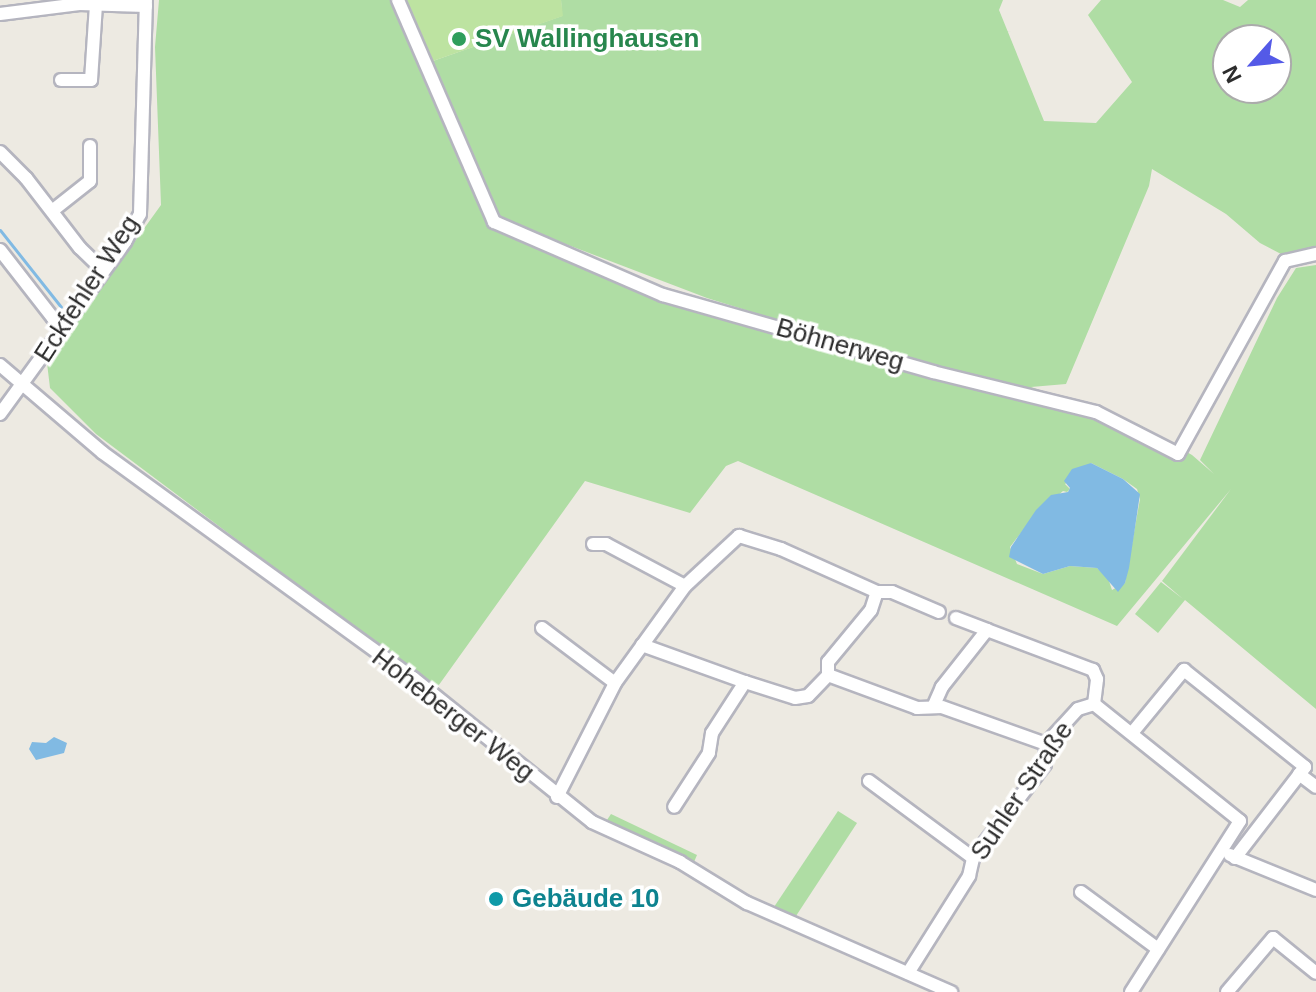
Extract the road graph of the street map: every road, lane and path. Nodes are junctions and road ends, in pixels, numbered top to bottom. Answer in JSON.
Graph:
{"nodes":[{"id":1,"x":398,"y":0,"type":"edge"},
{"id":2,"x":78,"y":2,"type":"edge"},
{"id":3,"x":146,"y":3,"type":"edge"},
{"id":4,"x":96,"y":5,"type":"junction"},
{"id":5,"x":3,"y":9,"type":"edge"},
{"id":6,"x":61,"y":80,"type":"dead end"},
{"id":7,"x":90,"y":146,"type":"dead end"},
{"id":8,"x":0,"y":152,"type":"edge"},
{"id":9,"x":52,"y":211,"type":"junction"},
{"id":10,"x":0,"y":250,"type":"edge"},
{"id":11,"x":1316,"y":254,"type":"edge"},
{"id":12,"x":103,"y":270,"type":"junction"},
{"id":13,"x":65,"y":326,"type":"junction"},
{"id":14,"x":0,"y":365,"type":"edge"},
{"id":15,"x":24,"y":384,"type":"junction"},
{"id":16,"x":0,"y":414,"type":"edge"},
{"id":17,"x":593,"y":544,"type":"dead end"},
{"id":18,"x":685,"y":586,"type":"junction"},
{"id":19,"x":877,"y":592,"type":"junction"},
{"id":20,"x":939,"y":612,"type":"dead end"},
{"id":21,"x":956,"y":618,"type":"dead end"},
{"id":22,"x":542,"y":628,"type":"dead end"},
{"id":23,"x":987,"y":630,"type":"junction"},
{"id":24,"x":642,"y":645,"type":"junction"},
{"id":25,"x":828,"y":675,"type":"junction"},
{"id":26,"x":745,"y":682,"type":"junction"},
{"id":27,"x":615,"y":683,"type":"junction"},
{"id":28,"x":1094,"y":704,"type":"junction"},
{"id":29,"x":933,"y":707,"type":"junction"},
{"id":30,"x":1132,"y":733,"type":"junction"},
{"id":31,"x":1046,"y":744,"type":"junction"},
{"id":32,"x":1299,"y":774,"type":"junction"},
{"id":33,"x":869,"y":781,"type":"dead end"},
{"id":34,"x":1316,"y":787,"type":"edge"},
{"id":35,"x":557,"y":797,"type":"junction"},
{"id":36,"x":674,"y":807,"type":"dead end"},
{"id":37,"x":1240,"y":821,"type":"junction"},
{"id":38,"x":1253,"y":831,"type":"junction"},
{"id":39,"x":1221,"y":851,"type":"junction"},
{"id":40,"x":973,"y":858,"type":"junction"},
{"id":41,"x":1235,"y":858,"type":"junction"},
{"id":42,"x":1316,"y":890,"type":"edge"},
{"id":43,"x":1081,"y":892,"type":"dead end"},
{"id":44,"x":1158,"y":949,"type":"junction"},
{"id":45,"x":908,"y":973,"type":"junction"},
{"id":46,"x":1316,"y":973,"type":"edge"},
{"id":47,"x":951,"y":992,"type":"edge"},
{"id":48,"x":1131,"y":992,"type":"edge"},
{"id":49,"x":1227,"y":992,"type":"edge"}],
"edges":[{"from":1,"to":11,"type":"street","name":"Böhnerweg"},
{"from":2,"to":4,"type":"street"},
{"from":2,"to":5,"type":"street"},
{"from":3,"to":4,"type":"street"},
{"from":3,"to":12,"type":"street","name":"Eckfehler Weg"},
{"from":4,"to":6,"type":"street"},
{"from":7,"to":9,"type":"street"},
{"from":8,"to":9,"type":"street"},
{"from":9,"to":12,"type":"street"},
{"from":10,"to":13,"type":"street"},
{"from":12,"to":13,"type":"street","name":"Eckfehler Weg"},
{"from":13,"to":15,"type":"street","name":"Eckfehler Weg"},
{"from":14,"to":15,"type":"street","name":"Hoheberger Weg"},
{"from":15,"to":16,"type":"street","name":"Eckfehler Weg"},
{"from":15,"to":35,"type":"street","name":"Hoheberger Weg"},
{"from":17,"to":18,"type":"street"},
{"from":18,"to":19,"type":"street"},
{"from":18,"to":24,"type":"street"},
{"from":19,"to":20,"type":"street"},
{"from":19,"to":25,"type":"street"},
{"from":21,"to":23,"type":"street"},
{"from":22,"to":27,"type":"street"},
{"from":23,"to":28,"type":"street","name":"Suhler Straße"},
{"from":23,"to":29,"type":"street"},
{"from":24,"to":26,"type":"street"},
{"from":24,"to":27,"type":"street"},
{"from":25,"to":26,"type":"street"},
{"from":25,"to":29,"type":"street"},
{"from":26,"to":36,"type":"street"},
{"from":27,"to":35,"type":"street"},
{"from":28,"to":30,"type":"street"},
{"from":28,"to":31,"type":"street","name":"Suhler Straße"},
{"from":29,"to":31,"type":"street"},
{"from":30,"to":32,"type":"street"},
{"from":30,"to":37,"type":"street"},
{"from":31,"to":40,"type":"street","name":"Suhler Straße"},
{"from":32,"to":34,"type":"street"},
{"from":32,"to":38,"type":"street"},
{"from":33,"to":40,"type":"street"},
{"from":35,"to":45,"type":"street","name":"Hoheberger Weg"},
{"from":37,"to":38,"type":"street"},
{"from":37,"to":39,"type":"street"},
{"from":38,"to":41,"type":"street"},
{"from":39,"to":41,"type":"street"},
{"from":39,"to":44,"type":"street"},
{"from":40,"to":45,"type":"street","name":"Suhler Straße"},
{"from":41,"to":42,"type":"street"},
{"from":43,"to":44,"type":"street"},
{"from":44,"to":48,"type":"street"},
{"from":45,"to":47,"type":"street","name":"Hoheberger Weg"},
{"from":46,"to":49,"type":"street"}]}
